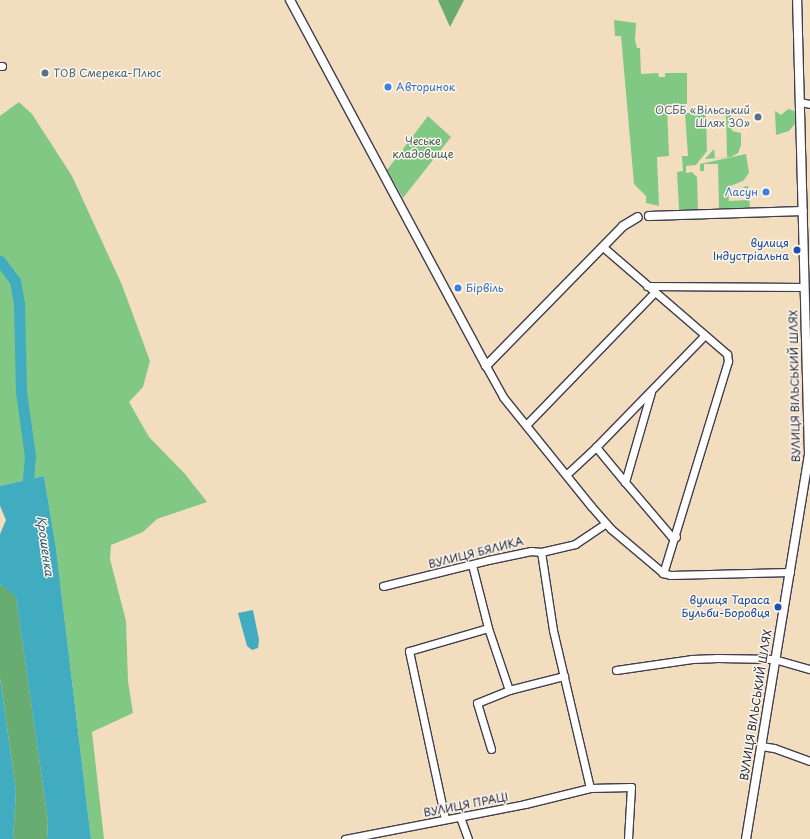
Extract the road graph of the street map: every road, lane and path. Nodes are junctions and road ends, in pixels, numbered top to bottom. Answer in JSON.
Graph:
{"nodes":[{"id":1,"x":290,"y":0,"type":"edge"},
{"id":2,"x":797,"y":0,"type":"edge"},
{"id":3,"x":800,"y":102,"type":"junction"},
{"id":4,"x":810,"y":104,"type":"edge"},
{"id":5,"x":803,"y":211,"type":"junction"},
{"id":6,"x":649,"y":216,"type":"joint"},
{"id":7,"x":638,"y":217,"type":"joint"},
{"id":8,"x":603,"y":247,"type":"junction"},
{"id":9,"x":647,"y":286,"type":"junction"},
{"id":10,"x":804,"y":287,"type":"junction"},
{"id":11,"x":654,"y":293,"type":"junction"},
{"id":12,"x":705,"y":335,"type":"junction"},
{"id":13,"x":486,"y":366,"type":"junction"},
{"id":14,"x":651,"y":390,"type":"junction"},
{"id":15,"x":526,"y":425,"type":"junction"},
{"id":16,"x":596,"y":447,"type":"junction"},
{"id":17,"x":566,"y":474,"type":"junction"},
{"id":18,"x":625,"y":482,"type":"junction"},
{"id":19,"x":606,"y":523,"type":"junction"},
{"id":20,"x":676,"y":537,"type":"junction"},
{"id":21,"x":540,"y":552,"type":"junction"},
{"id":22,"x":472,"y":565,"type":"junction"},
{"id":23,"x":790,"y":572,"type":"junction"},
{"id":24,"x":664,"y":573,"type":"junction"},
{"id":25,"x":384,"y":586,"type":"dead end"},
{"id":26,"x":488,"y":628,"type":"junction"},
{"id":27,"x":774,"y":659,"type":"junction"},
{"id":28,"x":810,"y":669,"type":"edge"},
{"id":29,"x":616,"y":670,"type":"dead end"},
{"id":30,"x":564,"y":676,"type":"junction"},
{"id":31,"x":508,"y":690,"type":"junction"},
{"id":32,"x":761,"y":746,"type":"junction"},
{"id":33,"x":491,"y":749,"type":"dead end"},
{"id":34,"x":810,"y":761,"type":"edge"},
{"id":35,"x":590,"y":788,"type":"junction"},
{"id":36,"x":460,"y":817,"type":"junction"},
{"id":37,"x":445,"y":819,"type":"junction"},
{"id":38,"x":358,"y":838,"type":"edge"},
{"id":39,"x":345,"y":839,"type":"edge"},
{"id":40,"x":468,"y":839,"type":"edge"},
{"id":41,"x":628,"y":839,"type":"edge"},
{"id":42,"x":746,"y":839,"type":"edge"}],
"edges":[{"from":1,"to":13,"type":"street"},
{"from":2,"to":3,"type":"street","name":"ВУЛИЦЯ ВІЛЬСЬКИЙ ШЛЯХ"},
{"from":3,"to":4,"type":"street"},
{"from":3,"to":5,"type":"street","name":"ВУЛИЦЯ ВІЛЬСЬКИЙ ШЛЯХ"},
{"from":5,"to":6,"type":"street"},
{"from":5,"to":10,"type":"street","name":"ВУЛИЦЯ ВІЛЬСЬКИЙ ШЛЯХ"},
{"from":6,"to":7,"type":"street"},
{"from":7,"to":8,"type":"street"},
{"from":8,"to":9,"type":"street"},
{"from":8,"to":13,"type":"street"},
{"from":9,"to":10,"type":"street"},
{"from":9,"to":11,"type":"street"},
{"from":10,"to":23,"type":"street","name":"ВУЛИЦЯ ВІЛЬСЬКИЙ ШЛЯХ"},
{"from":11,"to":12,"type":"street"},
{"from":11,"to":15,"type":"street"},
{"from":12,"to":14,"type":"street"},
{"from":12,"to":20,"type":"street"},
{"from":13,"to":15,"type":"street"},
{"from":14,"to":16,"type":"street"},
{"from":14,"to":18,"type":"street"},
{"from":15,"to":17,"type":"street"},
{"from":16,"to":17,"type":"street"},
{"from":16,"to":18,"type":"street"},
{"from":17,"to":19,"type":"street"},
{"from":18,"to":20,"type":"street"},
{"from":19,"to":21,"type":"street","name":"ВУЛИЦЯ БЯЛИКА"},
{"from":19,"to":24,"type":"street"},
{"from":20,"to":24,"type":"street"},
{"from":21,"to":22,"type":"street","name":"ВУЛИЦЯ БЯЛИКА"},
{"from":21,"to":30,"type":"street"},
{"from":22,"to":25,"type":"street","name":"ВУЛИЦЯ БЯЛИКА"},
{"from":22,"to":26,"type":"street"},
{"from":23,"to":24,"type":"street"},
{"from":23,"to":27,"type":"street","name":"ВУЛИЦЯ ВІЛЬСЬКИЙ ШЛЯХ"},
{"from":26,"to":31,"type":"street"},
{"from":26,"to":37,"type":"street"},
{"from":27,"to":28,"type":"street"},
{"from":27,"to":29,"type":"street"},
{"from":27,"to":32,"type":"street","name":"ВУЛИЦЯ ВІЛЬСЬКИЙ ШЛЯХ"},
{"from":30,"to":31,"type":"street"},
{"from":30,"to":35,"type":"street"},
{"from":31,"to":33,"type":"street"},
{"from":32,"to":34,"type":"street"},
{"from":32,"to":42,"type":"street","name":"ВУЛИЦЯ ВІЛЬСЬКИЙ ШЛЯХ"},
{"from":35,"to":36,"type":"street","name":"ВУЛИЦЯ ПРАЦІ"},
{"from":35,"to":41,"type":"street","name":"ВУЛИЦЯ ПРАЦІ"},
{"from":36,"to":37,"type":"street","name":"ВУЛИЦЯ ПРАЦІ"},
{"from":36,"to":40,"type":"street"},
{"from":37,"to":38,"type":"street","name":"ВУЛИЦЯ ПРАЦІ"},
{"from":38,"to":39,"type":"street","name":"ВУЛИЦЯ ПРАЦІ"}]}
